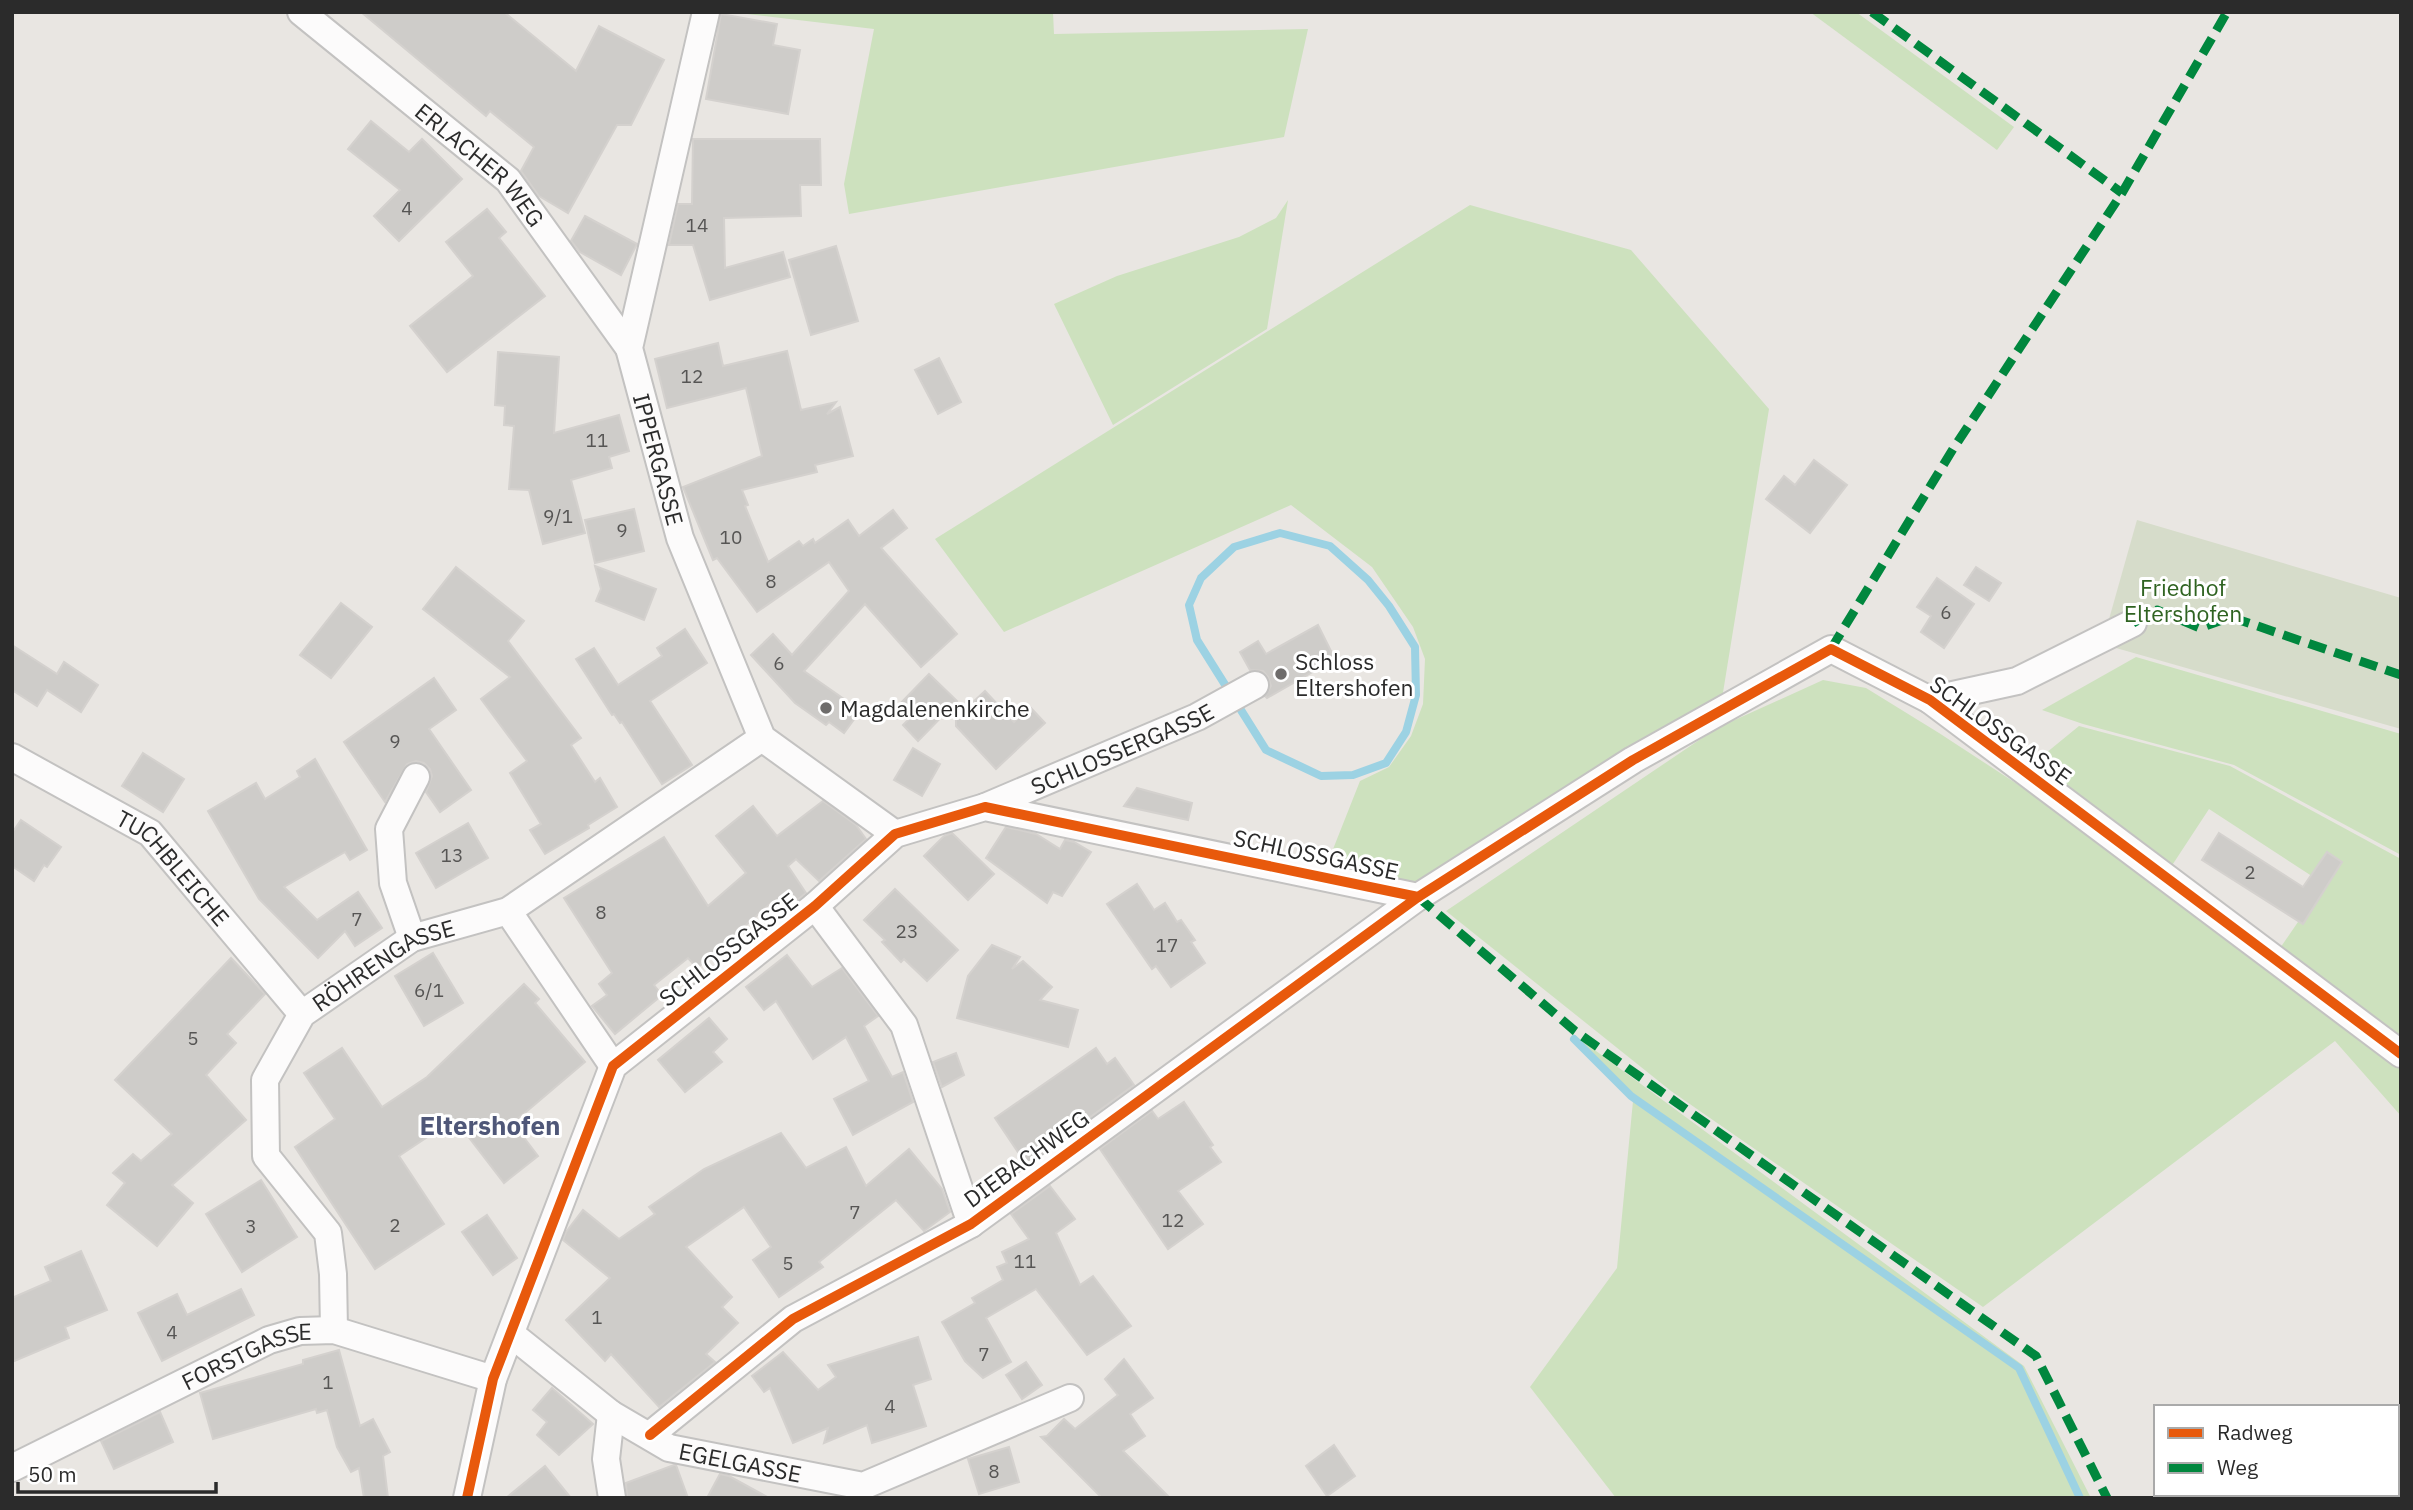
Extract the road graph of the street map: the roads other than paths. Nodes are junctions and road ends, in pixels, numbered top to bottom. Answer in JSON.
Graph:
{"nodes":[{"id":1,"x":301,"y":12,"type":"edge"},
{"id":2,"x":706,"y":12,"type":"edge"},
{"id":3,"x":629,"y":348,"type":"junction"},
{"id":4,"x":2133,"y":623,"type":"dead end"},
{"id":5,"x":1248,"y":689,"type":"dead end"},
{"id":6,"x":1930,"y":700,"type":"junction"},
{"id":7,"x":762,"y":738,"type":"junction"},
{"id":8,"x":12,"y":757,"type":"edge"},
{"id":9,"x":416,"y":777,"type":"dead end"},
{"id":10,"x":985,"y":807,"type":"junction"},
{"id":11,"x":895,"y":834,"type":"junction"},
{"id":12,"x":1418,"y":897,"type":"junction"},
{"id":13,"x":815,"y":906,"type":"junction"},
{"id":14,"x":508,"y":911,"type":"junction"},
{"id":15,"x":412,"y":938,"type":"junction"},
{"id":16,"x":302,"y":1014,"type":"junction"},
{"id":17,"x":2401,"y":1054,"type":"edge"},
{"id":18,"x":613,"y":1066,"type":"junction"},
{"id":19,"x":971,"y":1224,"type":"junction"},
{"id":20,"x":334,"y":1330,"type":"junction"},
{"id":21,"x":511,"y":1334,"type":"junction"},
{"id":22,"x":493,"y":1379,"type":"junction"},
{"id":23,"x":1070,"y":1398,"type":"dead end"},
{"id":24,"x":611,"y":1414,"type":"junction"},
{"id":25,"x":650,"y":1435,"type":"junction"},
{"id":26,"x":12,"y":1468,"type":"edge"},
{"id":27,"x":467,"y":1498,"type":"edge"},
{"id":28,"x":612,"y":1498,"type":"edge"}],
"edges":[{"from":1,"to":3,"type":"street","name":"ERLACHER WEG"},
{"from":2,"to":3,"type":"street","name":"IPPERGASSE"},
{"from":3,"to":7,"type":"street","name":"IPPERGASSE"},
{"from":4,"to":6,"type":"street"},
{"from":5,"to":10,"type":"street","name":"SCHLOSSERGASSE"},
{"from":6,"to":12,"type":"street","name":"SCHLOSSGASSE"},
{"from":6,"to":17,"type":"street","name":"SCHLOSSGASSE"},
{"from":7,"to":11,"type":"street"},
{"from":7,"to":14,"type":"street","name":"RÖHRENGASSE"},
{"from":8,"to":16,"type":"street","name":"TUCHBLEICHE"},
{"from":9,"to":15,"type":"street"},
{"from":10,"to":11,"type":"street","name":"SCHLOSSGASSE"},
{"from":10,"to":12,"type":"street","name":"SCHLOSSGASSE"},
{"from":11,"to":13,"type":"street","name":"SCHLOSSGASSE"},
{"from":12,"to":19,"type":"street","name":"DIEBACHWEG"},
{"from":13,"to":18,"type":"street","name":"SCHLOSSGASSE"},
{"from":13,"to":19,"type":"street"},
{"from":14,"to":15,"type":"street","name":"RÖHRENGASSE"},
{"from":14,"to":18,"type":"street"},
{"from":15,"to":16,"type":"street","name":"RÖHRENGASSE"},
{"from":16,"to":20,"type":"street","name":"RÖHRENGASSE"},
{"from":18,"to":21,"type":"street"},
{"from":19,"to":25,"type":"street","name":"DIEBACHWEG"},
{"from":20,"to":22,"type":"street","name":"FORSTGASSE"},
{"from":20,"to":26,"type":"street","name":"FORSTGASSE"},
{"from":21,"to":22,"type":"street"},
{"from":21,"to":24,"type":"street","name":"EGELGASSE"},
{"from":22,"to":27,"type":"street"},
{"from":23,"to":25,"type":"street","name":"EGELGASSE"},
{"from":24,"to":25,"type":"street","name":"EGELGASSE"},
{"from":24,"to":28,"type":"street"}]}
